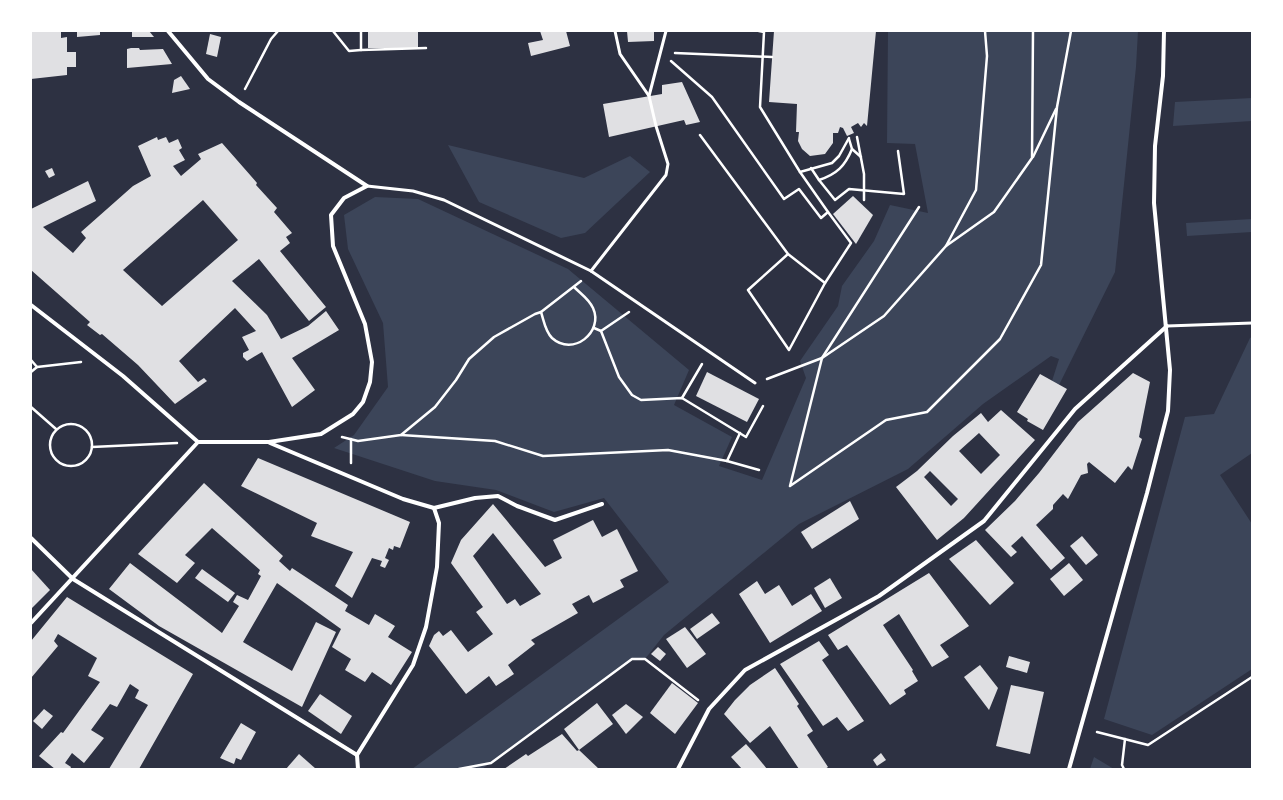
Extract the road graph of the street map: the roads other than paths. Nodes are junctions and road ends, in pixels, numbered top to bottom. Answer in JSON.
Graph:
{"nodes":[{"id":1,"x":168,"y":31,"type":"edge"},
{"id":2,"x":615,"y":31,"type":"edge"},
{"id":3,"x":666,"y":31,"type":"edge"},
{"id":4,"x":1164,"y":31,"type":"edge"},
{"id":5,"x":649,"y":96,"type":"junction"},
{"id":6,"x":367,"y":186,"type":"junction"},
{"id":7,"x":591,"y":271,"type":"junction"},
{"id":8,"x":31,"y":305,"type":"edge"},
{"id":9,"x":1252,"y":323,"type":"edge"},
{"id":10,"x":1167,"y":326,"type":"junction"},
{"id":11,"x":755,"y":383,"type":"road end"},
{"id":12,"x":198,"y":442,"type":"junction"},
{"id":13,"x":269,"y":442,"type":"junction"},
{"id":14,"x":602,"y":504,"type":"dead end"},
{"id":15,"x":434,"y":508,"type":"junction"},
{"id":16,"x":31,"y":538,"type":"edge"},
{"id":17,"x":72,"y":579,"type":"junction"},
{"id":18,"x":31,"y":623,"type":"edge"},
{"id":19,"x":357,"y":755,"type":"junction"},
{"id":20,"x":358,"y":769,"type":"edge"},
{"id":21,"x":678,"y":769,"type":"edge"},
{"id":22,"x":1069,"y":769,"type":"edge"}],
"edges":[{"from":1,"to":6,"type":"street"},
{"from":2,"to":5,"type":"lane"},
{"from":3,"to":5,"type":"lane"},
{"from":4,"to":10,"type":"street"},
{"from":5,"to":7,"type":"lane"},
{"from":6,"to":7,"type":"lane"},
{"from":6,"to":13,"type":"street"},
{"from":7,"to":11,"type":"lane"},
{"from":8,"to":12,"type":"street"},
{"from":9,"to":10,"type":"lane"},
{"from":10,"to":21,"type":"street"},
{"from":10,"to":22,"type":"street"},
{"from":12,"to":13,"type":"street"},
{"from":12,"to":17,"type":"street"},
{"from":13,"to":15,"type":"street"},
{"from":14,"to":15,"type":"street"},
{"from":15,"to":19,"type":"street"},
{"from":16,"to":17,"type":"street"},
{"from":17,"to":18,"type":"street"},
{"from":17,"to":19,"type":"street"},
{"from":19,"to":20,"type":"street"}]}
